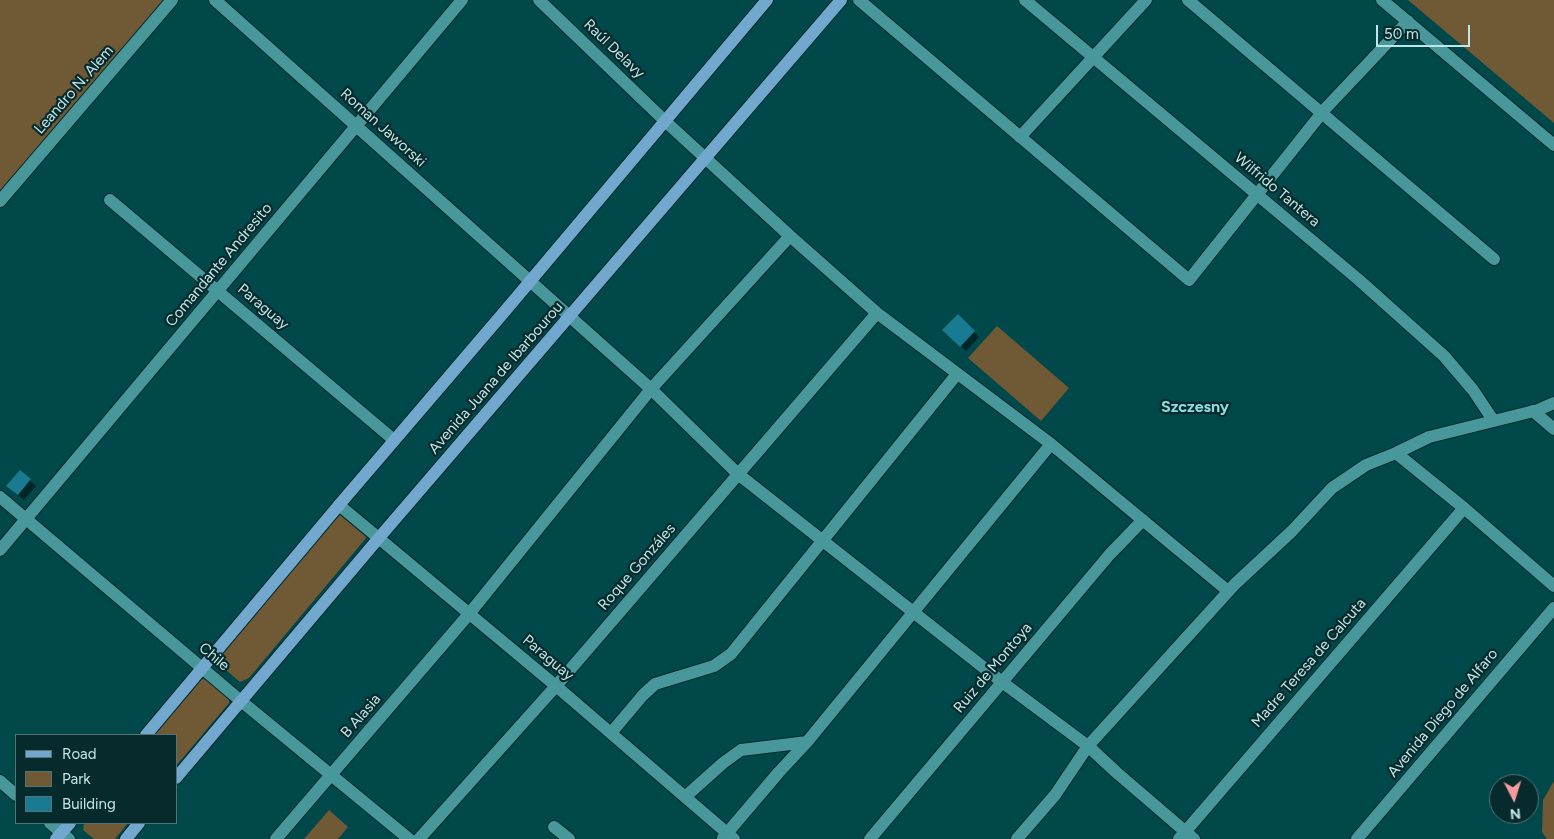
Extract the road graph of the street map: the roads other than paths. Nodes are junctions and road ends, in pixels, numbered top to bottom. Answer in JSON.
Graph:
{"nodes":[{"id":1,"x":172,"y":0,"type":"edge"},
{"id":2,"x":215,"y":0,"type":"edge"},
{"id":3,"x":462,"y":0,"type":"edge"},
{"id":4,"x":539,"y":0,"type":"edge"},
{"id":5,"x":766,"y":0,"type":"edge"},
{"id":6,"x":841,"y":0,"type":"edge"},
{"id":7,"x":859,"y":0,"type":"edge"},
{"id":8,"x":1024,"y":0,"type":"edge"},
{"id":9,"x":1146,"y":0,"type":"edge"},
{"id":10,"x":1188,"y":0,"type":"edge"},
{"id":11,"x":1382,"y":0,"type":"edge"},
{"id":12,"x":1408,"y":21,"type":"junction"},
{"id":13,"x":1093,"y":58,"type":"junction"},
{"id":14,"x":1323,"y":112,"type":"junction"},
{"id":15,"x":665,"y":121,"type":"junction"},
{"id":16,"x":358,"y":127,"type":"junction"},
{"id":17,"x":1020,"y":136,"type":"junction"},
{"id":18,"x":1554,"y":144,"type":"edge"},
{"id":19,"x":706,"y":158,"type":"junction"},
{"id":20,"x":1257,"y":195,"type":"junction"},
{"id":21,"x":110,"y":200,"type":"dead end"},
{"id":22,"x":0,"y":201,"type":"edge"},
{"id":23,"x":790,"y":236,"type":"junction"},
{"id":24,"x":1494,"y":259,"type":"dead end"},
{"id":25,"x":530,"y":280,"type":"junction"},
{"id":26,"x":218,"y":291,"type":"junction"},
{"id":27,"x":877,"y":313,"type":"junction"},
{"id":28,"x":570,"y":316,"type":"junction"},
{"id":29,"x":956,"y":374,"type":"junction"},
{"id":30,"x":652,"y":389,"type":"junction"},
{"id":31,"x":1554,"y":403,"type":"edge"},
{"id":32,"x":1533,"y":411,"type":"junction"},
{"id":33,"x":1493,"y":420,"type":"junction"},
{"id":34,"x":1554,"y":429,"type":"edge"},
{"id":35,"x":394,"y":440,"type":"junction"},
{"id":36,"x":1051,"y":444,"type":"junction"},
{"id":37,"x":1396,"y":453,"type":"junction"},
{"id":38,"x":738,"y":474,"type":"junction"},
{"id":39,"x":0,"y":497,"type":"edge"},
{"id":40,"x":339,"y":505,"type":"junction"},
{"id":41,"x":1464,"y":508,"type":"junction"},
{"id":42,"x":26,"y":519,"type":"junction"},
{"id":43,"x":1143,"y":520,"type":"junction"},
{"id":44,"x":378,"y":539,"type":"junction"},
{"id":45,"x":822,"y":539,"type":"junction"},
{"id":46,"x":0,"y":550,"type":"edge"},
{"id":47,"x":1554,"y":586,"type":"edge"},
{"id":48,"x":1228,"y":591,"type":"junction"},
{"id":49,"x":1554,"y":608,"type":"edge"},
{"id":50,"x":914,"y":612,"type":"junction"},
{"id":51,"x":470,"y":614,"type":"junction"},
{"id":52,"x":203,"y":668,"type":"junction"},
{"id":53,"x":1002,"y":682,"type":"junction"},
{"id":54,"x":556,"y":686,"type":"junction"},
{"id":55,"x":241,"y":701,"type":"junction"},
{"id":56,"x":611,"y":733,"type":"junction"},
{"id":57,"x":147,"y":734,"type":"edge"},
{"id":58,"x":808,"y":742,"type":"junction"},
{"id":59,"x":1088,"y":746,"type":"junction"},
{"id":60,"x":332,"y":774,"type":"junction"},
{"id":61,"x":178,"y":776,"type":"edge"},
{"id":62,"x":0,"y":781,"type":"edge"},
{"id":63,"x":15,"y":793,"type":"edge"},
{"id":64,"x":685,"y":797,"type":"junction"},
{"id":65,"x":51,"y":824,"type":"edge"},
{"id":66,"x":69,"y":824,"type":"edge"},
{"id":67,"x":138,"y":824,"type":"edge"},
{"id":68,"x":554,"y":827,"type":"dead end"},
{"id":69,"x":62,"y":837,"type":"edge"},
{"id":70,"x":728,"y":837,"type":"edge"},
{"id":71,"x":1186,"y":837,"type":"edge"},
{"id":72,"x":126,"y":839,"type":"edge"},
{"id":73,"x":276,"y":839,"type":"edge"},
{"id":74,"x":409,"y":839,"type":"edge"},
{"id":75,"x":419,"y":839,"type":"edge"},
{"id":76,"x":569,"y":839,"type":"edge"},
{"id":77,"x":870,"y":839,"type":"edge"},
{"id":78,"x":1017,"y":839,"type":"edge"},
{"id":79,"x":1357,"y":839,"type":"edge"}],
"edges":[{"from":1,"to":22,"type":"street","name":"Leandro N. Alem"},
{"from":2,"to":16,"type":"street","name":"Roman Jaworski"},
{"from":3,"to":16,"type":"street","name":"Comandante Andresito"},
{"from":4,"to":15,"type":"street","name":"Raúl Delavy"},
{"from":5,"to":15,"type":"main road"},
{"from":6,"to":19,"type":"main road","name":"Avenida Juana de Ibarbourou"},
{"from":7,"to":17,"type":"street"},
{"from":8,"to":13,"type":"street","name":"Wilfrido Tantera"},
{"from":9,"to":13,"type":"street"},
{"from":10,"to":14,"type":"street"},
{"from":11,"to":12,"type":"street"},
{"from":12,"to":14,"type":"street"},
{"from":12,"to":18,"type":"street"},
{"from":13,"to":17,"type":"street"},
{"from":13,"to":20,"type":"street","name":"Wilfrido Tantera"},
{"from":14,"to":20,"type":"street"},
{"from":14,"to":24,"type":"street"},
{"from":15,"to":19,"type":"street","name":"Raúl Delavy"},
{"from":15,"to":25,"type":"main road"},
{"from":16,"to":25,"type":"street","name":"Roman Jaworski"},
{"from":16,"to":26,"type":"street","name":"Comandante Andresito"},
{"from":17,"to":20,"type":"street"},
{"from":19,"to":23,"type":"street","name":"Raúl Delavy"},
{"from":19,"to":28,"type":"main road","name":"Avenida Juana de Ibarbourou"},
{"from":20,"to":33,"type":"street","name":"Wilfrido Tantera"},
{"from":21,"to":26,"type":"street","name":"Paraguay"},
{"from":23,"to":27,"type":"street","name":"Raúl Delavy"},
{"from":23,"to":30,"type":"street","name":"B Alasia"},
{"from":25,"to":28,"type":"street","name":"Roman Jaworski"},
{"from":25,"to":35,"type":"main road"},
{"from":26,"to":35,"type":"street","name":"Paraguay"},
{"from":26,"to":42,"type":"street","name":"Comandante Andresito"},
{"from":27,"to":29,"type":"street","name":"Raúl Delavy"},
{"from":27,"to":38,"type":"street","name":"Roque Gonzáles"},
{"from":28,"to":30,"type":"street","name":"Roman Jaworski"},
{"from":28,"to":44,"type":"main road","name":"Avenida Juana de Ibarbourou"},
{"from":29,"to":36,"type":"street","name":"Raúl Delavy"},
{"from":29,"to":45,"type":"street"},
{"from":30,"to":38,"type":"street","name":"Roman Jaworski"},
{"from":30,"to":51,"type":"street","name":"B Alasia"},
{"from":31,"to":32,"type":"street"},
{"from":32,"to":33,"type":"street"},
{"from":32,"to":34,"type":"street"},
{"from":33,"to":37,"type":"street"},
{"from":35,"to":40,"type":"main road"},
{"from":36,"to":43,"type":"street"},
{"from":36,"to":50,"type":"street"},
{"from":37,"to":41,"type":"street"},
{"from":37,"to":48,"type":"street"},
{"from":38,"to":45,"type":"street","name":"Roman Jaworski"},
{"from":38,"to":54,"type":"street","name":"Roque Gonzáles"},
{"from":39,"to":42,"type":"street","name":"Chile"},
{"from":40,"to":44,"type":"street","name":"Paraguay"},
{"from":40,"to":52,"type":"main road"},
{"from":41,"to":47,"type":"street"},
{"from":41,"to":71,"type":"street","name":"Madre Teresa de Calcuta"},
{"from":42,"to":46,"type":"street","name":"Comandante Andresito"},
{"from":42,"to":52,"type":"street","name":"Chile"},
{"from":43,"to":48,"type":"street"},
{"from":43,"to":53,"type":"street","name":"Ruiz de Montoya"},
{"from":44,"to":51,"type":"street","name":"Paraguay"},
{"from":44,"to":55,"type":"main road","name":"Avenida Juana de Ibarbourou"},
{"from":45,"to":50,"type":"street","name":"Roman Jaworski"},
{"from":45,"to":56,"type":"street"},
{"from":48,"to":59,"type":"street"},
{"from":49,"to":79,"type":"street","name":"Avenida Diego de Alfaro"},
{"from":50,"to":53,"type":"street","name":"Roman Jaworski"},
{"from":50,"to":58,"type":"street"},
{"from":51,"to":54,"type":"street","name":"Paraguay"},
{"from":51,"to":60,"type":"street","name":"B Alasia"},
{"from":52,"to":55,"type":"street","name":"Chile"},
{"from":52,"to":57,"type":"main road"},
{"from":53,"to":59,"type":"street","name":"Roman Jaworski"},
{"from":53,"to":77,"type":"street","name":"Ruiz de Montoya"},
{"from":54,"to":56,"type":"street","name":"Paraguay"},
{"from":54,"to":75,"type":"street","name":"Roque Gonzáles"},
{"from":55,"to":60,"type":"street","name":"Chile"},
{"from":55,"to":61,"type":"main road","name":"Avenida Juana de Ibarbourou"},
{"from":56,"to":64,"type":"street","name":"Paraguay"},
{"from":58,"to":64,"type":"street"},
{"from":58,"to":70,"type":"street"},
{"from":59,"to":71,"type":"street","name":"Roman Jaworski"},
{"from":59,"to":78,"type":"street"},
{"from":60,"to":73,"type":"street","name":"B Alasia"},
{"from":60,"to":74,"type":"street","name":"Chile"},
{"from":62,"to":63,"type":"street"},
{"from":64,"to":70,"type":"street","name":"Paraguay"},
{"from":65,"to":69,"type":"street"},
{"from":66,"to":69,"type":"main road"},
{"from":67,"to":72,"type":"main road"},
{"from":68,"to":76,"type":"street"}]}
